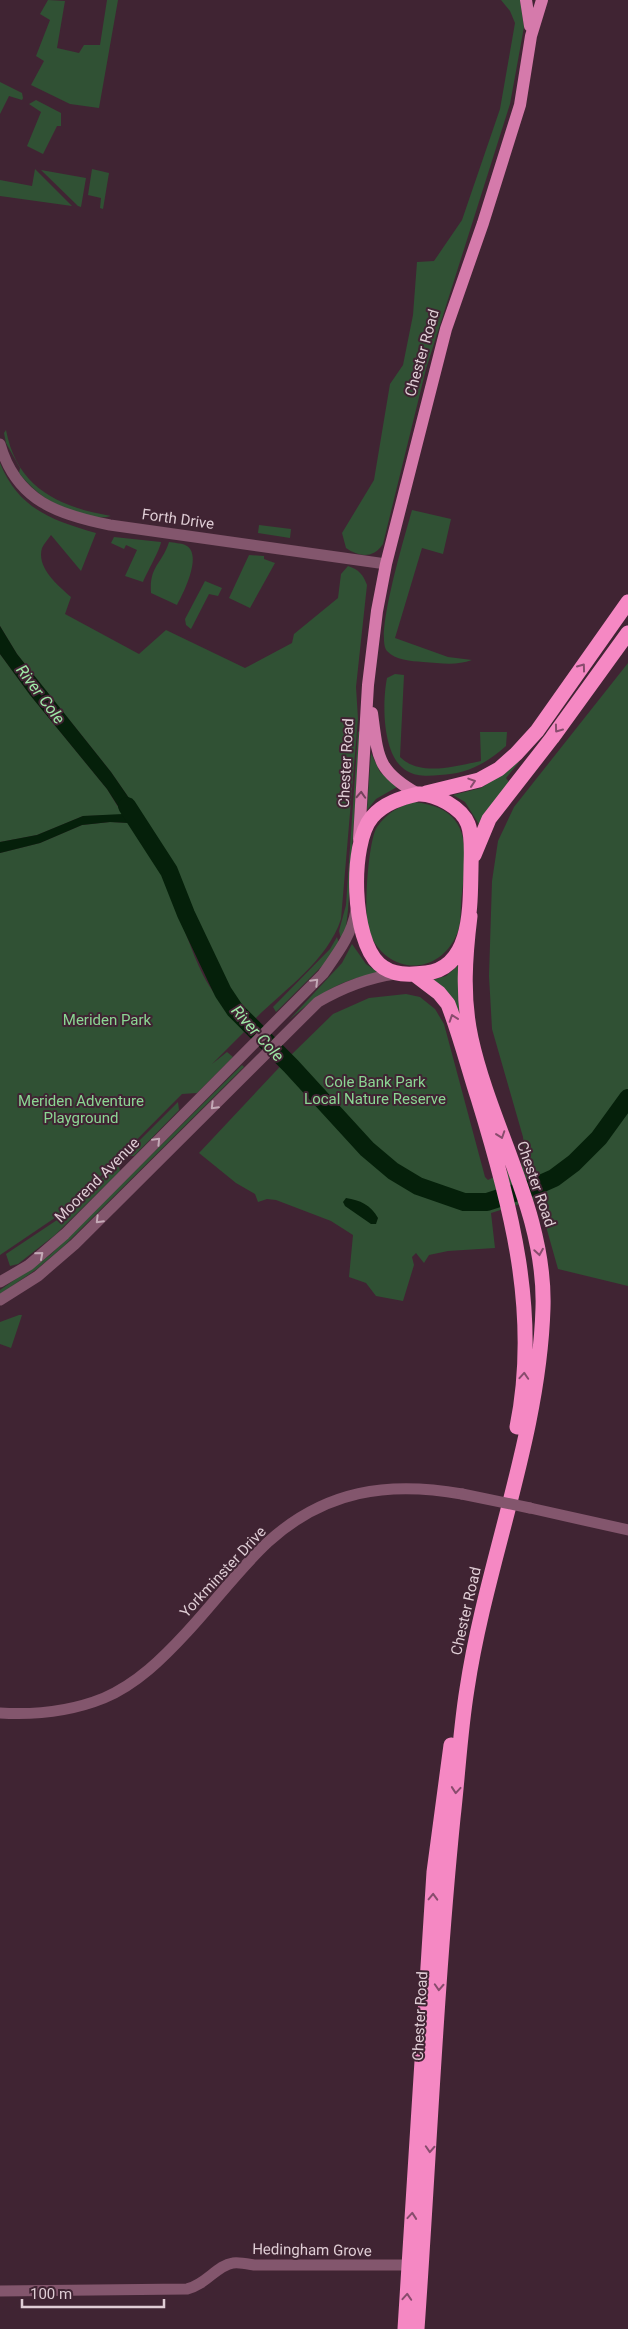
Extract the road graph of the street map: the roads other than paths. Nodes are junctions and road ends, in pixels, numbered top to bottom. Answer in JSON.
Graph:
{"nodes":[{"id":1,"x":526,"y":0,"type":"edge"},
{"id":2,"x":542,"y":0,"type":"edge"},
{"id":3,"x":531,"y":36,"type":"junction"},
{"id":4,"x":0,"y":444,"type":"edge"},
{"id":5,"x":386,"y":564,"type":"junction"},
{"id":6,"x":628,"y":602,"type":"edge"},
{"id":7,"x":628,"y":633,"type":"edge"},
{"id":8,"x":368,"y":685,"type":"junction"},
{"id":9,"x":422,"y":794,"type":"junction"},
{"id":10,"x":359,"y":843,"type":"junction"},
{"id":11,"x":471,"y":865,"type":"junction"},
{"id":12,"x":357,"y":906,"type":"junction"},
{"id":13,"x":470,"y":916,"type":"junction"},
{"id":14,"x":394,"y":974,"type":"junction"},
{"id":15,"x":414,"y":974,"type":"junction"},
{"id":16,"x":503,"y":1159,"type":"junction"},
{"id":17,"x":0,"y":1282,"type":"edge"},
{"id":18,"x":0,"y":1300,"type":"edge"},
{"id":19,"x":628,"y":1530,"type":"edge"},
{"id":20,"x":0,"y":1713,"type":"edge"},
{"id":21,"x":415,"y":2265,"type":"junction"},
{"id":22,"x":0,"y":2291,"type":"edge"},
{"id":23,"x":405,"y":2329,"type":"edge"},
{"id":24,"x":417,"y":2329,"type":"edge"}],
"edges":[{"from":1,"to":3,"type":"main road","name":"Chester Road"},
{"from":2,"to":3,"type":"main road","name":"Chester Road"},
{"from":3,"to":5,"type":"main road","name":"Chester Road"},
{"from":4,"to":5,"type":"street","name":"Forth Drive"},
{"from":5,"to":8,"type":"main road","name":"Chester Road"},
{"from":9,"to":6,"type":"highway","one_way":true},
{"from":7,"to":11,"type":"highway","one_way":true},
{"from":8,"to":9,"type":"main road","name":"Chester Road"},
{"from":10,"to":8,"type":"main road","name":"Chester Road","one_way":true},
{"from":9,"to":10,"type":"highway"},
{"from":9,"to":11,"type":"highway"},
{"from":10,"to":12,"type":"highway"},
{"from":11,"to":13,"type":"highway"},
{"from":12,"to":14,"type":"highway"},
{"from":17,"to":12,"type":"street","name":"Moorend Avenue","one_way":true},
{"from":13,"to":15,"type":"highway"},
{"from":13,"to":16,"type":"highway","name":"Chester Road","one_way":true},
{"from":14,"to":15,"type":"highway"},
{"from":14,"to":18,"type":"street","name":"Moorend Avenue","one_way":true},
{"from":16,"to":15,"type":"highway","name":"Chester Road","one_way":true},
{"from":21,"to":16,"type":"highway","name":"Chester Road","one_way":true},
{"from":16,"to":21,"type":"highway","name":"Chester Road","one_way":true},
{"from":19,"to":20,"type":"street","name":"Yorkminster Drive","bridge":true},
{"from":21,"to":22,"type":"street","name":"Hedingham Grove"},
{"from":23,"to":21,"type":"highway","name":"Chester Road","one_way":true},
{"from":21,"to":24,"type":"highway","name":"Chester Road"}]}
